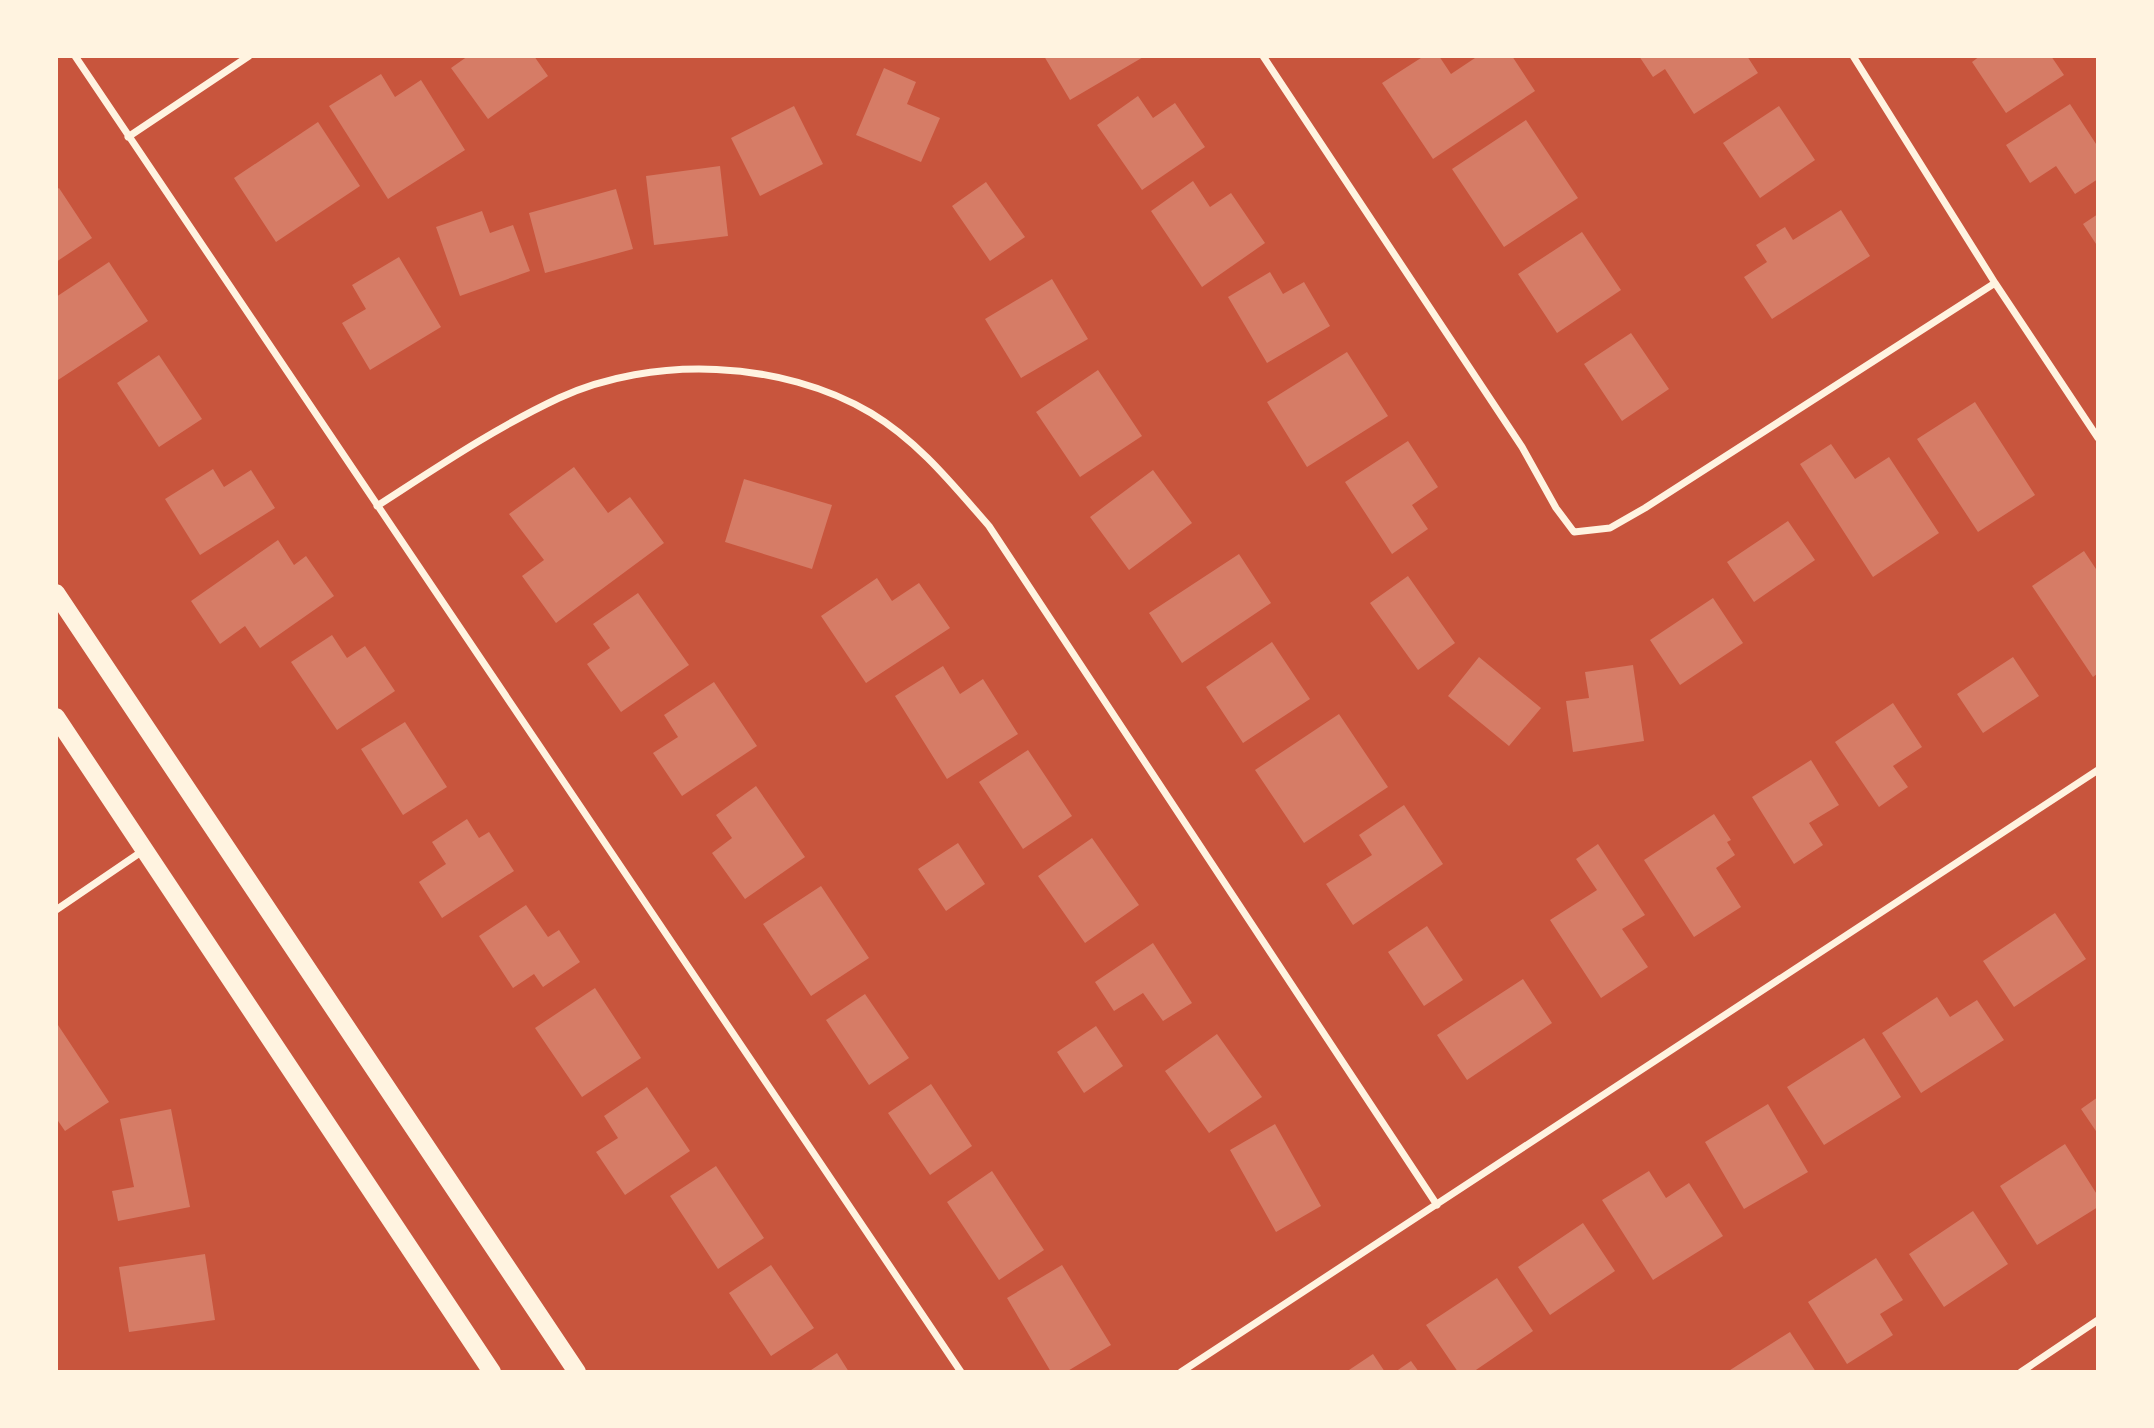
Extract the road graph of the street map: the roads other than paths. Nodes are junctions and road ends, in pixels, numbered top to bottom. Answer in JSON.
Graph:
{"nodes":[{"id":1,"x":75,"y":56,"type":"edge"},
{"id":2,"x":249,"y":56,"type":"edge"},
{"id":3,"x":1262,"y":56,"type":"edge"},
{"id":4,"x":1853,"y":56,"type":"edge"},
{"id":5,"x":128,"y":137,"type":"junction"},
{"id":6,"x":1995,"y":283,"type":"junction"},
{"id":7,"x":2098,"y":438,"type":"edge"},
{"id":8,"x":377,"y":506,"type":"junction"},
{"id":9,"x":56,"y":593,"type":"edge"},
{"id":10,"x":56,"y":717,"type":"edge"},
{"id":11,"x":2098,"y":770,"type":"edge"},
{"id":12,"x":144,"y":850,"type":"junction"},
{"id":13,"x":56,"y":910,"type":"edge"},
{"id":14,"x":1437,"y":1205,"type":"junction"},
{"id":15,"x":2098,"y":1320,"type":"edge"},
{"id":16,"x":492,"y":1372,"type":"edge"},
{"id":17,"x":577,"y":1372,"type":"edge"},
{"id":18,"x":961,"y":1372,"type":"edge"},
{"id":19,"x":1181,"y":1372,"type":"edge"},
{"id":20,"x":2021,"y":1372,"type":"edge"}],
"edges":[{"from":1,"to":5,"type":"street"},
{"from":2,"to":5,"type":"street"},
{"from":3,"to":6,"type":"street"},
{"from":4,"to":6,"type":"street"},
{"from":5,"to":8,"type":"street"},
{"from":6,"to":7,"type":"street"},
{"from":8,"to":14,"type":"street"},
{"from":8,"to":18,"type":"street"},
{"from":9,"to":17,"type":"main road"},
{"from":10,"to":12,"type":"main road"},
{"from":11,"to":14,"type":"street"},
{"from":12,"to":13,"type":"street"},
{"from":12,"to":16,"type":"main road"},
{"from":14,"to":19,"type":"street"},
{"from":15,"to":20,"type":"street"}]}
